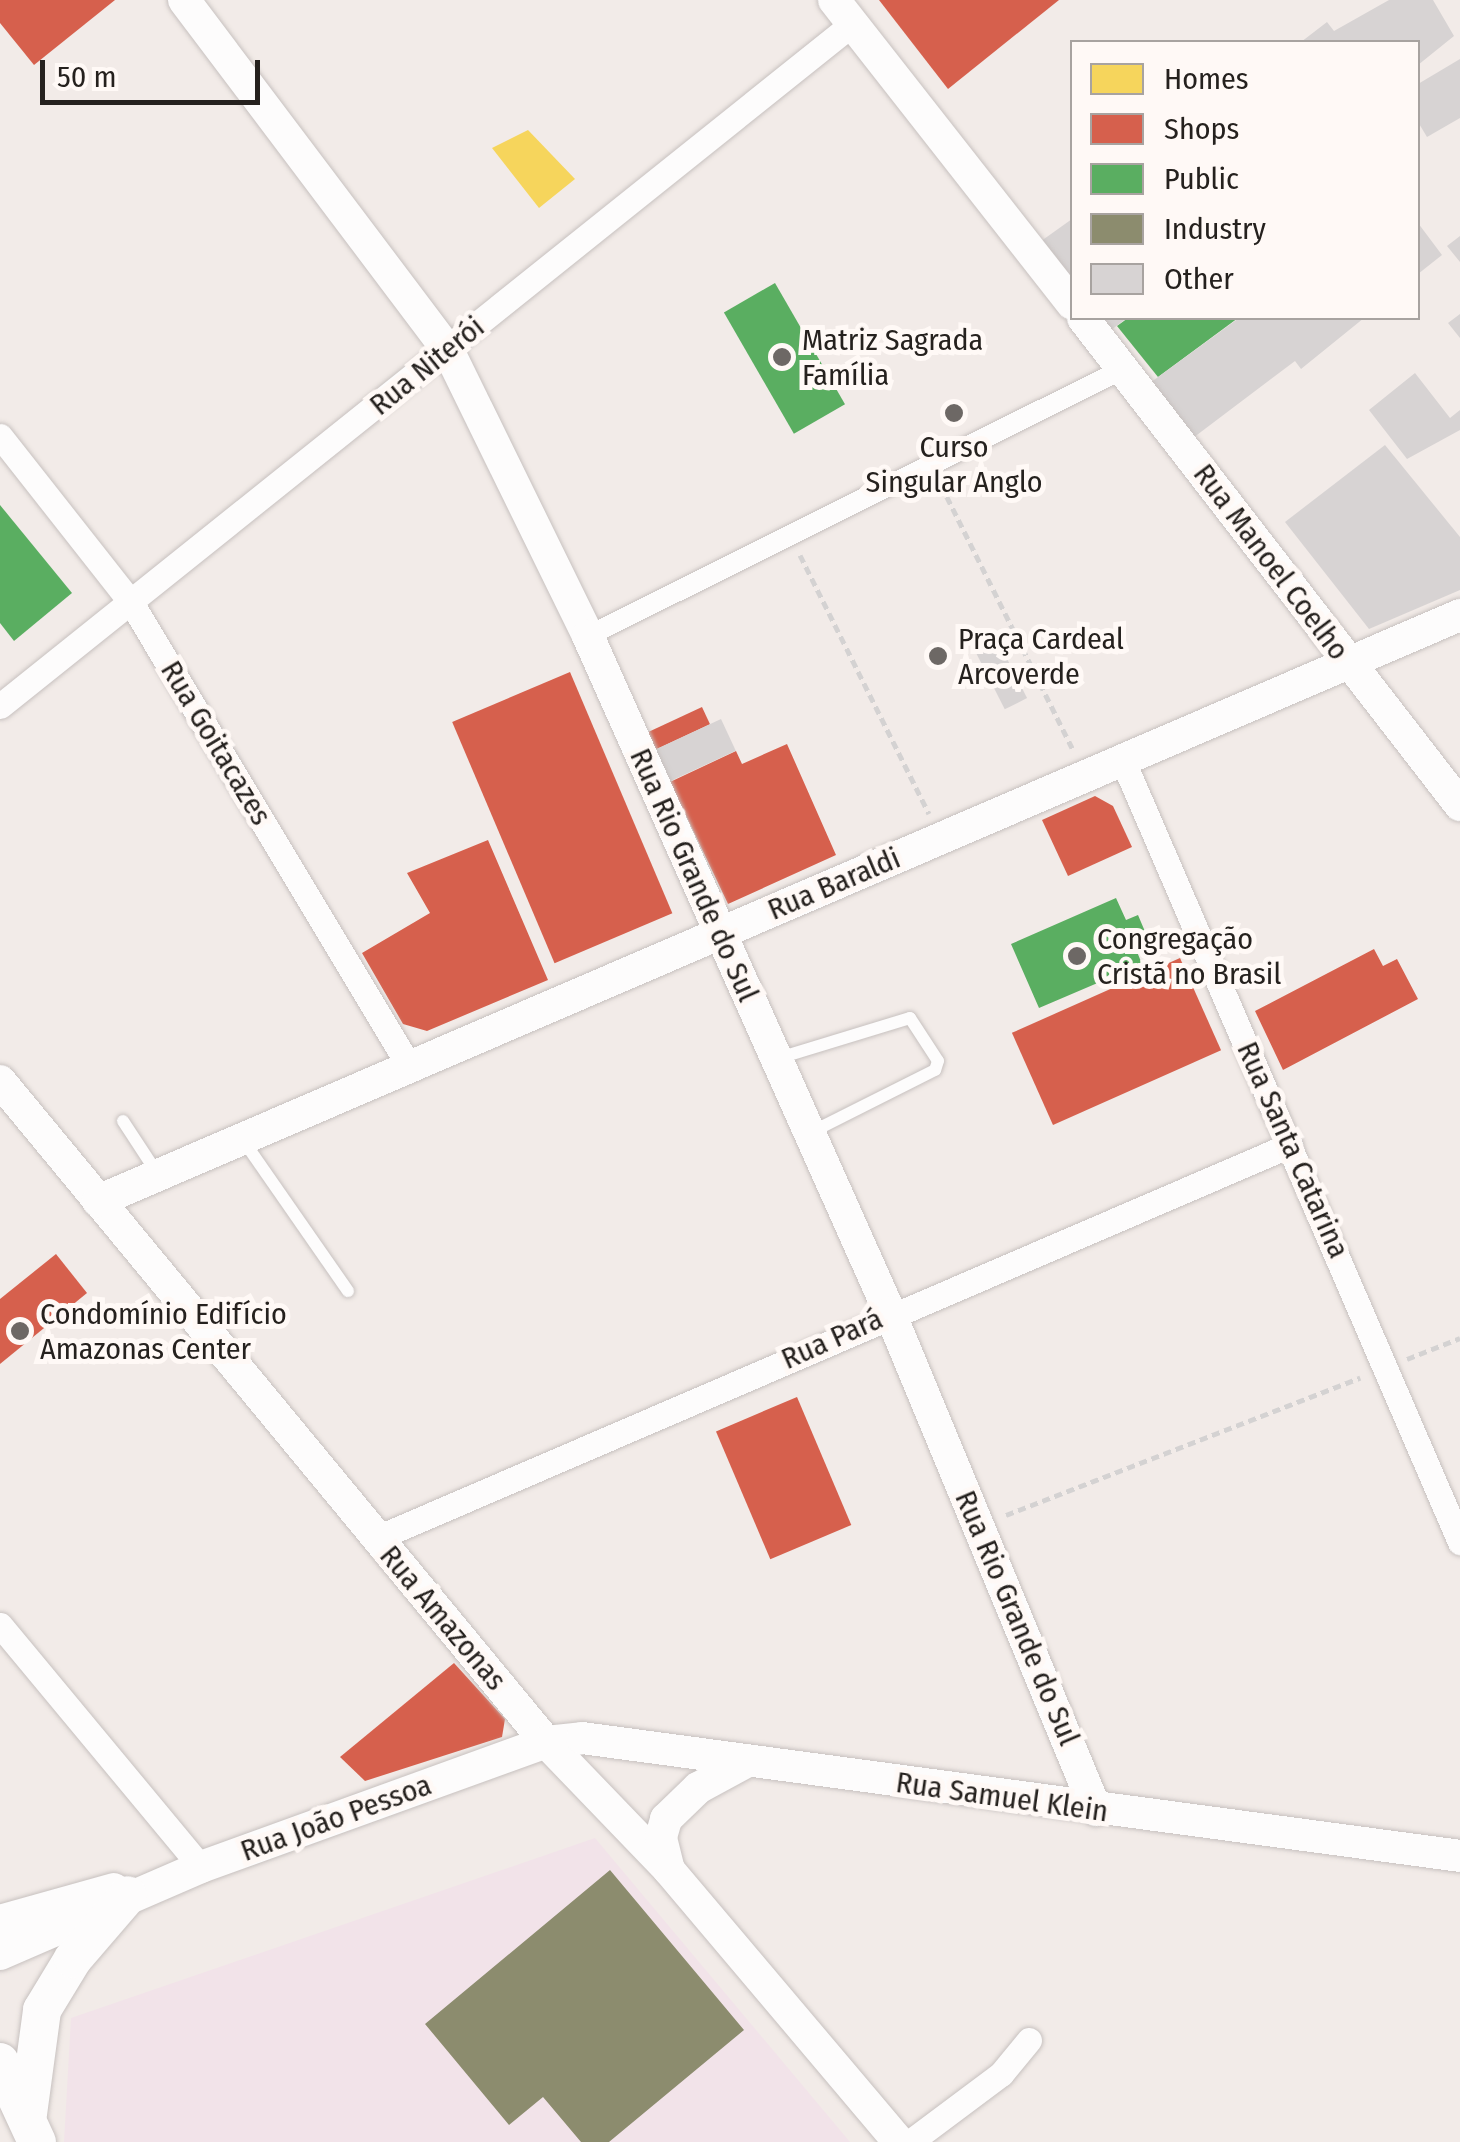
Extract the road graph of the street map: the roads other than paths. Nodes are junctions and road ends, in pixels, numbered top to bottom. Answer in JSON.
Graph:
{"nodes":[{"id":1,"x":184,"y":0,"type":"edge"},
{"id":2,"x":843,"y":12,"type":"edge"},
{"id":3,"x":1070,"y":301,"type":"edge"},
{"id":4,"x":1085,"y":320,"type":"edge"},
{"id":5,"x":448,"y":350,"type":"junction"},
{"id":6,"x":1123,"y":369,"type":"junction"},
{"id":7,"x":0,"y":436,"type":"edge"},
{"id":8,"x":132,"y":604,"type":"junction"},
{"id":9,"x":1460,"y":615,"type":"edge"},
{"id":10,"x":588,"y":636,"type":"junction"},
{"id":11,"x":1350,"y":665,"type":"junction"},
{"id":12,"x":0,"y":706,"type":"edge"},
{"id":13,"x":1123,"y":761,"type":"junction"},
{"id":14,"x":1460,"y":805,"type":"edge"},
{"id":15,"x":720,"y":932,"type":"junction"},
{"id":16,"x":776,"y":1058,"type":"junction"},
{"id":17,"x":409,"y":1066,"type":"junction"},
{"id":18,"x":0,"y":1081,"type":"edge"},
{"id":19,"x":123,"y":1120,"type":"dead end"},
{"id":20,"x":810,"y":1133,"type":"junction"},
{"id":21,"x":242,"y":1138,"type":"junction"},
{"id":22,"x":1290,"y":1145,"type":"junction"},
{"id":23,"x":158,"y":1175,"type":"junction"},
{"id":24,"x":98,"y":1201,"type":"junction"},
{"id":25,"x":348,"y":1291,"type":"dead end"},
{"id":26,"x":890,"y":1313,"type":"junction"},
{"id":27,"x":377,"y":1538,"type":"junction"},
{"id":28,"x":1460,"y":1542,"type":"edge"},
{"id":29,"x":0,"y":1625,"type":"edge"},
{"id":30,"x":546,"y":1742,"type":"junction"},
{"id":31,"x":744,"y":1763,"type":"junction"},
{"id":32,"x":1096,"y":1810,"type":"junction"},
{"id":33,"x":1460,"y":1856,"type":"edge"},
{"id":34,"x":201,"y":1867,"type":"junction"},
{"id":35,"x":669,"y":1870,"type":"junction"},
{"id":36,"x":128,"y":1895,"type":"junction"},
{"id":37,"x":68,"y":1898,"type":"junction"},
{"id":38,"x":0,"y":1921,"type":"edge"},
{"id":39,"x":0,"y":1940,"type":"edge"},
{"id":40,"x":0,"y":1954,"type":"edge"},
{"id":41,"x":1030,"y":2040,"type":"dead end"},
{"id":42,"x":0,"y":2062,"type":"edge"},
{"id":43,"x":33,"y":2128,"type":"edge"},
{"id":44,"x":899,"y":2142,"type":"edge"},
{"id":45,"x":910,"y":2142,"type":"edge"}],
"edges":[{"from":1,"to":5,"type":"street","name":"Rua Rio Grande do Sul"},
{"from":2,"to":3,"type":"street"},
{"from":2,"to":5,"type":"street","name":"Rua Niterói"},
{"from":4,"to":6,"type":"street","name":"Rua Manoel Coelho"},
{"from":5,"to":8,"type":"street","name":"Rua Niterói"},
{"from":5,"to":10,"type":"street","name":"Rua Rio Grande do Sul"},
{"from":6,"to":10,"type":"street"},
{"from":6,"to":11,"type":"street","name":"Rua Manoel Coelho"},
{"from":7,"to":8,"type":"street","name":"Rua Goitacazes"},
{"from":8,"to":12,"type":"street","name":"Rua Niterói"},
{"from":8,"to":17,"type":"street","name":"Rua Goitacazes"},
{"from":9,"to":11,"type":"street","name":"Rua Baraldi"},
{"from":10,"to":15,"type":"street","name":"Rua Rio Grande do Sul"},
{"from":11,"to":13,"type":"street","name":"Rua Baraldi"},
{"from":11,"to":14,"type":"street","name":"Rua Manoel Coelho"},
{"from":13,"to":15,"type":"street","name":"Rua Baraldi"},
{"from":13,"to":22,"type":"street","name":"Rua Santa Catarina"},
{"from":15,"to":16,"type":"street","name":"Rua Rio Grande do Sul"},
{"from":15,"to":17,"type":"street","name":"Rua Baraldi"},
{"from":16,"to":20,"type":"street","name":"Rua Rio Grande do Sul"},
{"from":16,"to":20,"type":"lane"},
{"from":17,"to":21,"type":"street","name":"Rua Baraldi"},
{"from":18,"to":24,"type":"street","name":"Rua Amazonas"},
{"from":19,"to":23,"type":"lane"},
{"from":20,"to":26,"type":"street","name":"Rua Rio Grande do Sul"},
{"from":21,"to":23,"type":"street","name":"Rua Baraldi"},
{"from":21,"to":25,"type":"lane"},
{"from":22,"to":26,"type":"street","name":"Rua Pará"},
{"from":22,"to":28,"type":"street","name":"Rua Santa Catarina"},
{"from":23,"to":24,"type":"street","name":"Rua Baraldi"},
{"from":24,"to":27,"type":"street","name":"Rua Amazonas"},
{"from":26,"to":27,"type":"street","name":"Rua Pará"},
{"from":26,"to":32,"type":"street","name":"Rua Rio Grande do Sul"},
{"from":27,"to":30,"type":"street","name":"Rua Amazonas"},
{"from":29,"to":34,"type":"street"},
{"from":30,"to":31,"type":"street","name":"Rua Samuel Klein"},
{"from":30,"to":34,"type":"street","name":"Rua João Pessoa"},
{"from":30,"to":35,"type":"street","name":"Rua Amazonas"},
{"from":31,"to":32,"type":"street","name":"Rua Samuel Klein"},
{"from":31,"to":35,"type":"street"},
{"from":32,"to":33,"type":"street","name":"Rua Samuel Klein"},
{"from":34,"to":36,"type":"street","name":"Rua João Pessoa"},
{"from":35,"to":44,"type":"street","name":"Rua Amazonas"},
{"from":36,"to":37,"type":"street","name":"Rua João Pessoa"},
{"from":36,"to":40,"type":"street","name":"Rua João Pessoa"},
{"from":36,"to":43,"type":"main road"},
{"from":37,"to":38,"type":"street","name":"Rua João Pessoa"},
{"from":37,"to":39,"type":"street"},
{"from":41,"to":45,"type":"street"},
{"from":42,"to":43,"type":"main road"}]}
